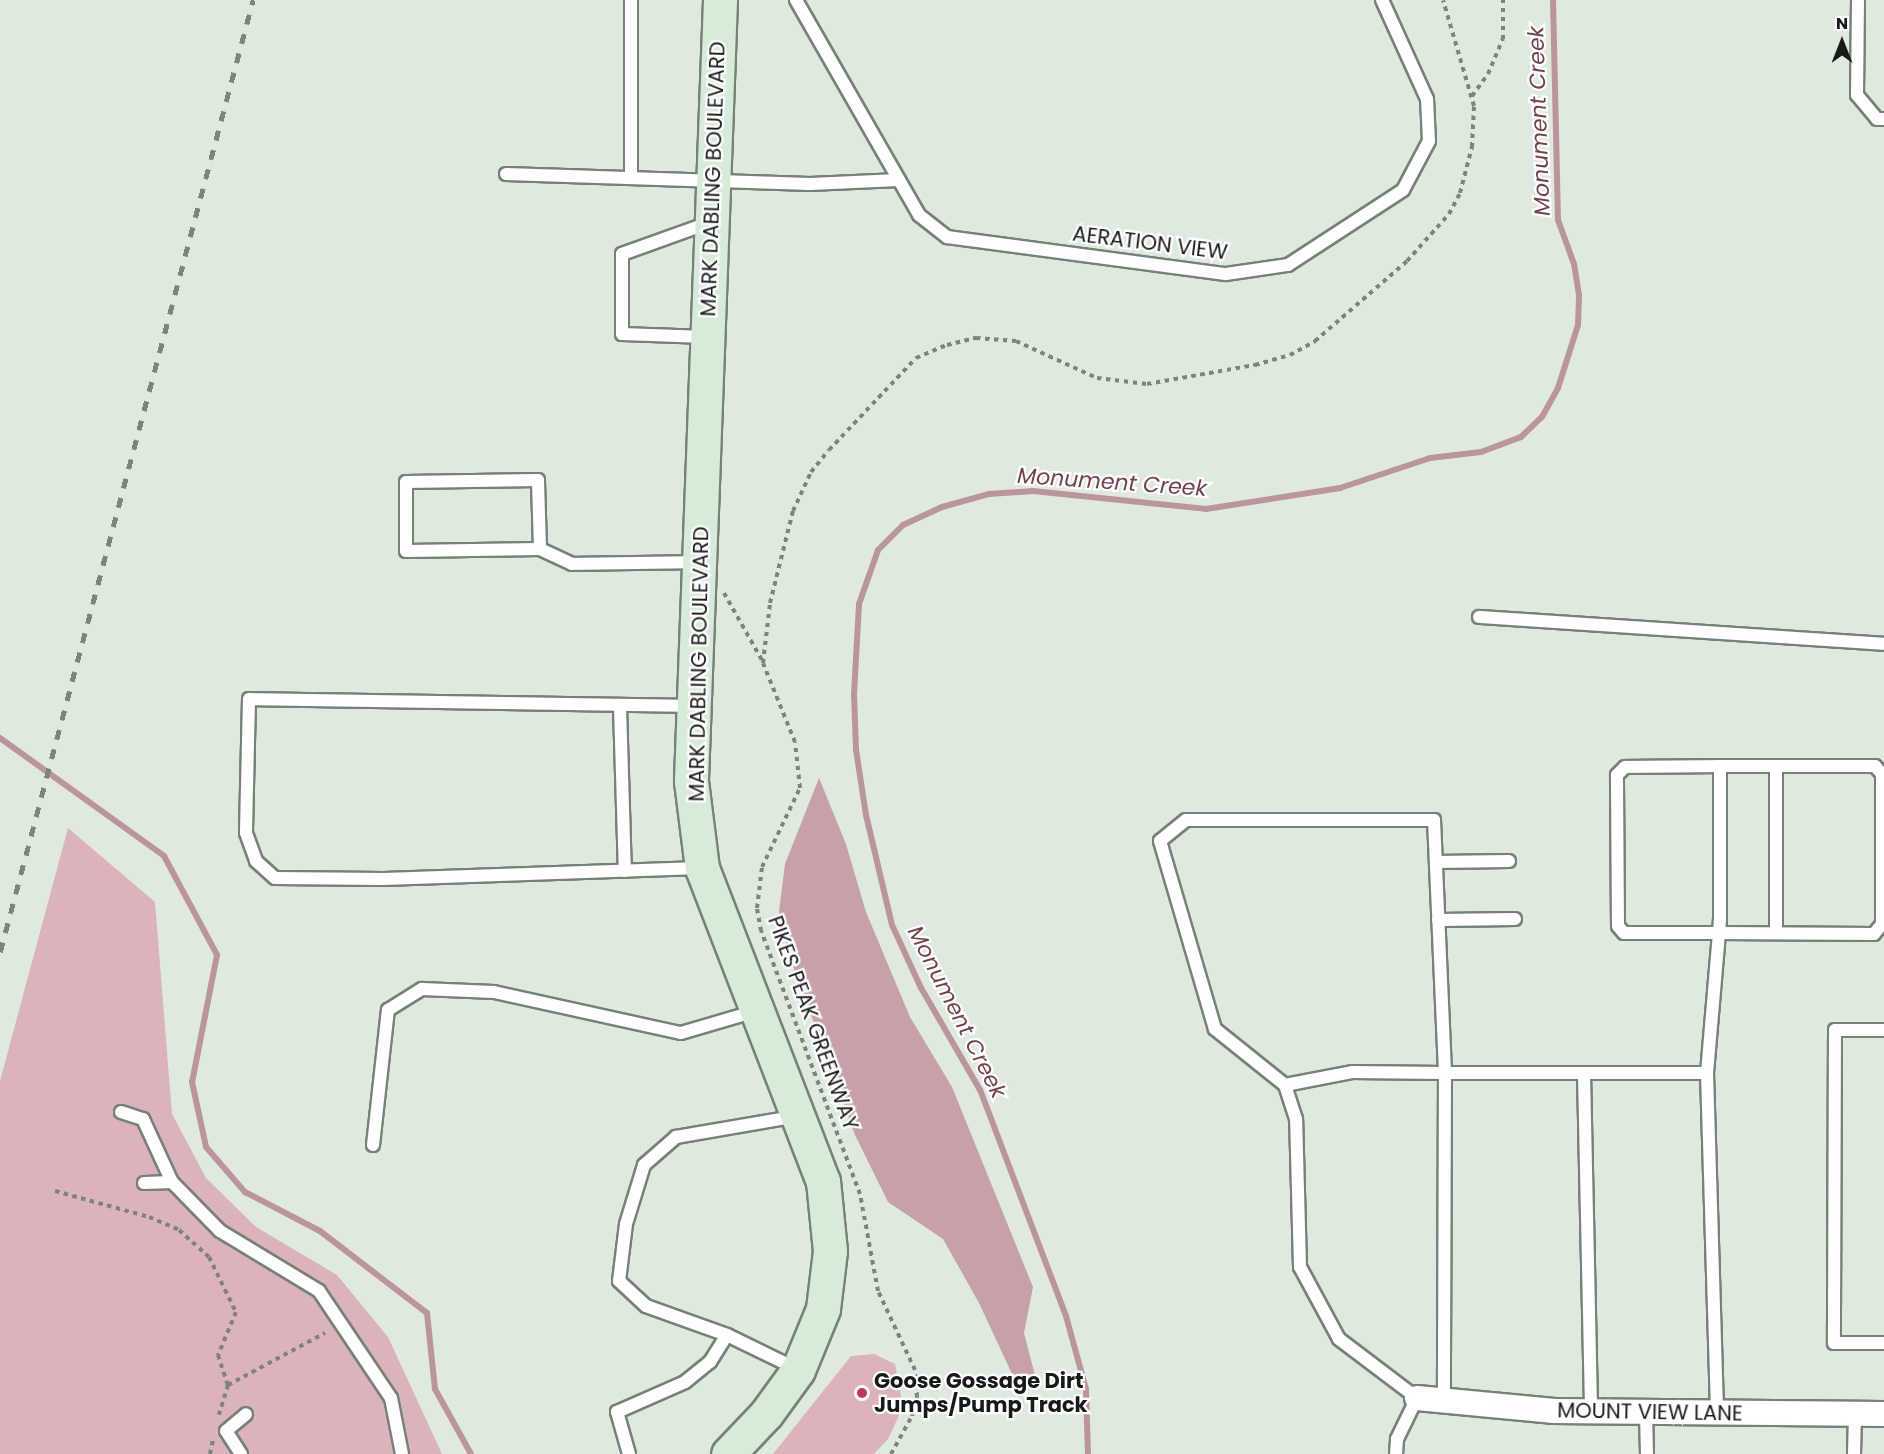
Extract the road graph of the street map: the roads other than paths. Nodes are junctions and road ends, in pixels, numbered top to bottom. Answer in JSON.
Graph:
{"nodes":[{"id":1,"x":631,"y":0,"type":"edge"},
{"id":2,"x":720,"y":0,"type":"edge"},
{"id":3,"x":796,"y":0,"type":"edge"},
{"id":4,"x":1382,"y":0,"type":"edge"},
{"id":5,"x":1858,"y":0,"type":"edge"},
{"id":6,"x":1884,"y":119,"type":"edge"},
{"id":7,"x":506,"y":174,"type":"dead end"},
{"id":8,"x":631,"y":178,"type":"junction"},
{"id":9,"x":713,"y":180,"type":"junction"},
{"id":10,"x":899,"y":180,"type":"junction"},
{"id":11,"x":712,"y":222,"type":"junction"},
{"id":12,"x":708,"y":337,"type":"junction"},
{"id":13,"x":540,"y":549,"type":"junction"},
{"id":14,"x":700,"y":562,"type":"junction"},
{"id":15,"x":1479,"y":617,"type":"dead end"},
{"id":16,"x":1884,"y":644,"type":"edge"},
{"id":17,"x":620,"y":706,"type":"junction"},
{"id":18,"x":695,"y":706,"type":"junction"},
{"id":19,"x":1720,"y":766,"type":"junction"},
{"id":20,"x":1776,"y":766,"type":"junction"},
{"id":21,"x":1509,"y":861,"type":"dead end"},
{"id":22,"x":1436,"y":862,"type":"junction"},
{"id":23,"x":702,"y":868,"type":"junction"},
{"id":24,"x":625,"y":871,"type":"junction"},
{"id":25,"x":1515,"y":919,"type":"dead end"},
{"id":26,"x":1438,"y":920,"type":"junction"},
{"id":27,"x":1719,"y":933,"type":"junction"},
{"id":28,"x":1776,"y":933,"type":"junction"},
{"id":29,"x":757,"y":1011,"type":"junction"},
{"id":30,"x":1884,"y":1030,"type":"edge"},
{"id":31,"x":1445,"y":1072,"type":"junction"},
{"id":32,"x":1584,"y":1072,"type":"junction"},
{"id":33,"x":1707,"y":1072,"type":"junction"},
{"id":34,"x":1286,"y":1085,"type":"junction"},
{"id":35,"x":121,"y":1112,"type":"dead end"},
{"id":36,"x":798,"y":1115,"type":"junction"},
{"id":37,"x":372,"y":1145,"type":"dead end"},
{"id":38,"x":172,"y":1182,"type":"junction"},
{"id":39,"x":144,"y":1183,"type":"dead end"},
{"id":40,"x":727,"y":1335,"type":"junction"},
{"id":41,"x":1884,"y":1343,"type":"edge"},
{"id":42,"x":798,"y":1370,"type":"junction"},
{"id":43,"x":1417,"y":1398,"type":"junction"},
{"id":44,"x":1444,"y":1401,"type":"junction"},
{"id":45,"x":1591,"y":1412,"type":"junction"},
{"id":46,"x":1646,"y":1413,"type":"junction"},
{"id":47,"x":1717,"y":1413,"type":"junction"},
{"id":48,"x":246,"y":1414,"type":"dead end"},
{"id":49,"x":1855,"y":1414,"type":"junction"},
{"id":50,"x":1884,"y":1414,"type":"edge"},
{"id":51,"x":241,"y":1454,"type":"edge"},
{"id":52,"x":402,"y":1454,"type":"edge"},
{"id":53,"x":629,"y":1454,"type":"edge"},
{"id":54,"x":728,"y":1454,"type":"edge"},
{"id":55,"x":1396,"y":1454,"type":"edge"},
{"id":56,"x":1647,"y":1454,"type":"edge"},
{"id":57,"x":1854,"y":1454,"type":"edge"}],
"edges":[{"from":1,"to":8,"type":"lane"},
{"from":2,"to":9,"type":"street","name":"MARK DABLING BOULEVARD"},
{"from":3,"to":10,"type":"lane","name":"AERATION VIEW"},
{"from":4,"to":10,"type":"lane","name":"AERATION VIEW"},
{"from":5,"to":6,"type":"lane"},
{"from":7,"to":8,"type":"lane"},
{"from":8,"to":9,"type":"lane"},
{"from":9,"to":10,"type":"lane"},
{"from":9,"to":11,"type":"street","name":"MARK DABLING BOULEVARD"},
{"from":11,"to":12,"type":"street","name":"MARK DABLING BOULEVARD"},
{"from":11,"to":12,"type":"lane"},
{"from":12,"to":14,"type":"street","name":"MARK DABLING BOULEVARD"},
{"from":13,"to":13,"type":"lane"},
{"from":13,"to":14,"type":"lane"},
{"from":14,"to":18,"type":"street","name":"MARK DABLING BOULEVARD"},
{"from":15,"to":16,"type":"lane"},
{"from":17,"to":18,"type":"lane"},
{"from":17,"to":24,"type":"lane"},
{"from":17,"to":24,"type":"lane"},
{"from":18,"to":23,"type":"street","name":"MARK DABLING BOULEVARD"},
{"from":19,"to":20,"type":"lane"},
{"from":19,"to":27,"type":"lane"},
{"from":19,"to":27,"type":"lane"},
{"from":20,"to":28,"type":"lane"},
{"from":20,"to":28,"type":"lane"},
{"from":21,"to":22,"type":"lane"},
{"from":22,"to":26,"type":"lane"},
{"from":22,"to":34,"type":"lane"},
{"from":23,"to":24,"type":"lane"},
{"from":23,"to":29,"type":"street","name":"MARK DABLING BOULEVARD"},
{"from":25,"to":26,"type":"lane"},
{"from":26,"to":31,"type":"lane"},
{"from":27,"to":28,"type":"lane"},
{"from":27,"to":33,"type":"lane"},
{"from":29,"to":36,"type":"street","name":"MARK DABLING BOULEVARD"},
{"from":29,"to":37,"type":"lane"},
{"from":30,"to":41,"type":"lane"},
{"from":31,"to":32,"type":"lane"},
{"from":31,"to":34,"type":"lane"},
{"from":31,"to":44,"type":"lane"},
{"from":32,"to":33,"type":"lane"},
{"from":32,"to":45,"type":"lane"},
{"from":33,"to":47,"type":"lane"},
{"from":34,"to":43,"type":"lane"},
{"from":35,"to":38,"type":"lane"},
{"from":36,"to":40,"type":"lane"},
{"from":36,"to":42,"type":"street","name":"MARK DABLING BOULEVARD"},
{"from":38,"to":39,"type":"lane"},
{"from":38,"to":52,"type":"lane"},
{"from":40,"to":42,"type":"lane"},
{"from":40,"to":53,"type":"lane"},
{"from":42,"to":54,"type":"street","name":"MARK DABLING BOULEVARD"},
{"from":43,"to":44,"type":"street","name":"MOUNT VIEW LANE"},
{"from":43,"to":55,"type":"lane"},
{"from":44,"to":45,"type":"street","name":"MOUNT VIEW LANE"},
{"from":45,"to":46,"type":"street","name":"MOUNT VIEW LANE"},
{"from":46,"to":47,"type":"street","name":"MOUNT VIEW LANE"},
{"from":46,"to":56,"type":"lane"},
{"from":47,"to":49,"type":"street","name":"MOUNT VIEW LANE"},
{"from":48,"to":51,"type":"lane"},
{"from":49,"to":50,"type":"street","name":"MOUNT VIEW LANE"},
{"from":49,"to":57,"type":"lane"}]}
